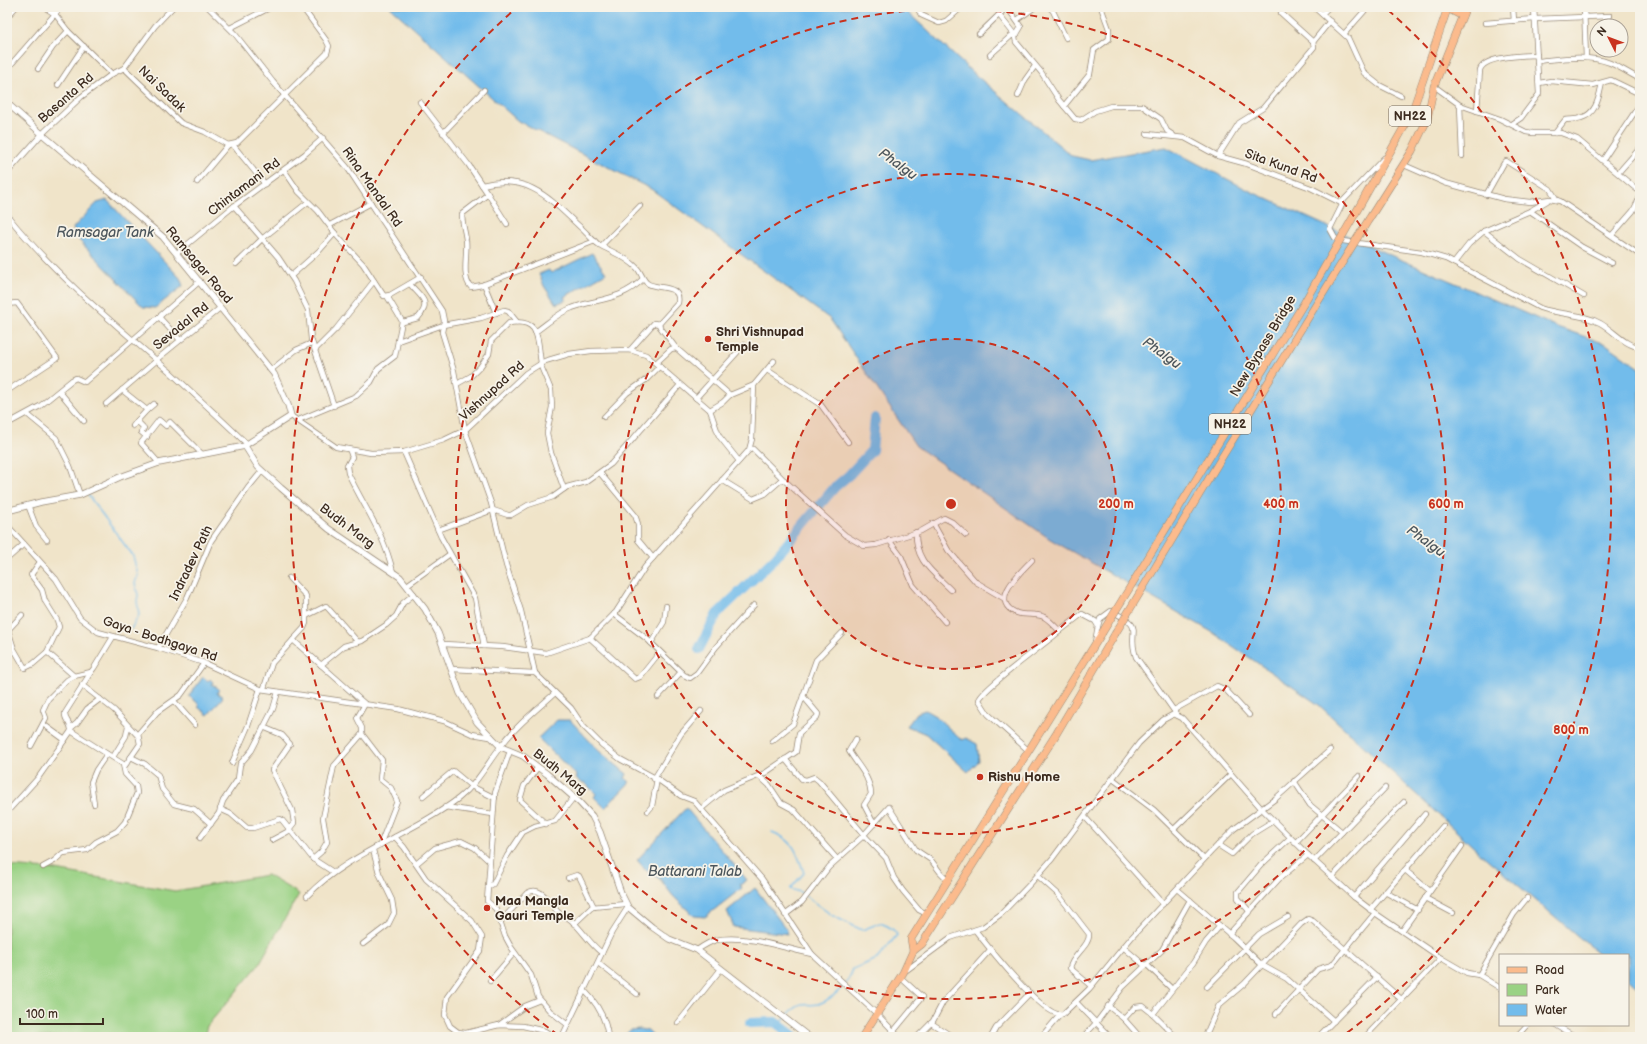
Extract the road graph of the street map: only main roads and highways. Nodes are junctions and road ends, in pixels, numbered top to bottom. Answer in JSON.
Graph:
{"nodes":[{"id":1,"x":1466,"y":7,"type":"edge"},
{"id":2,"x":1447,"y":8,"type":"edge"},
{"id":3,"x":1462,"y":16,"type":"junction"},
{"id":4,"x":913,"y":951,"type":"junction"},
{"id":5,"x":862,"y":1037,"type":"edge"}],
"edges":[{"from":1,"to":3,"type":"main road"},
{"from":2,"to":3,"type":"main road","number":"NH22"},
{"from":2,"to":4,"type":"main road","name":"New Bypass Bridge","number":"NH22","bridge":true},
{"from":3,"to":4,"type":"main road","name":"New Bypass Bridge","number":"NH22","bridge":true},
{"from":4,"to":5,"type":"main road"}]}
